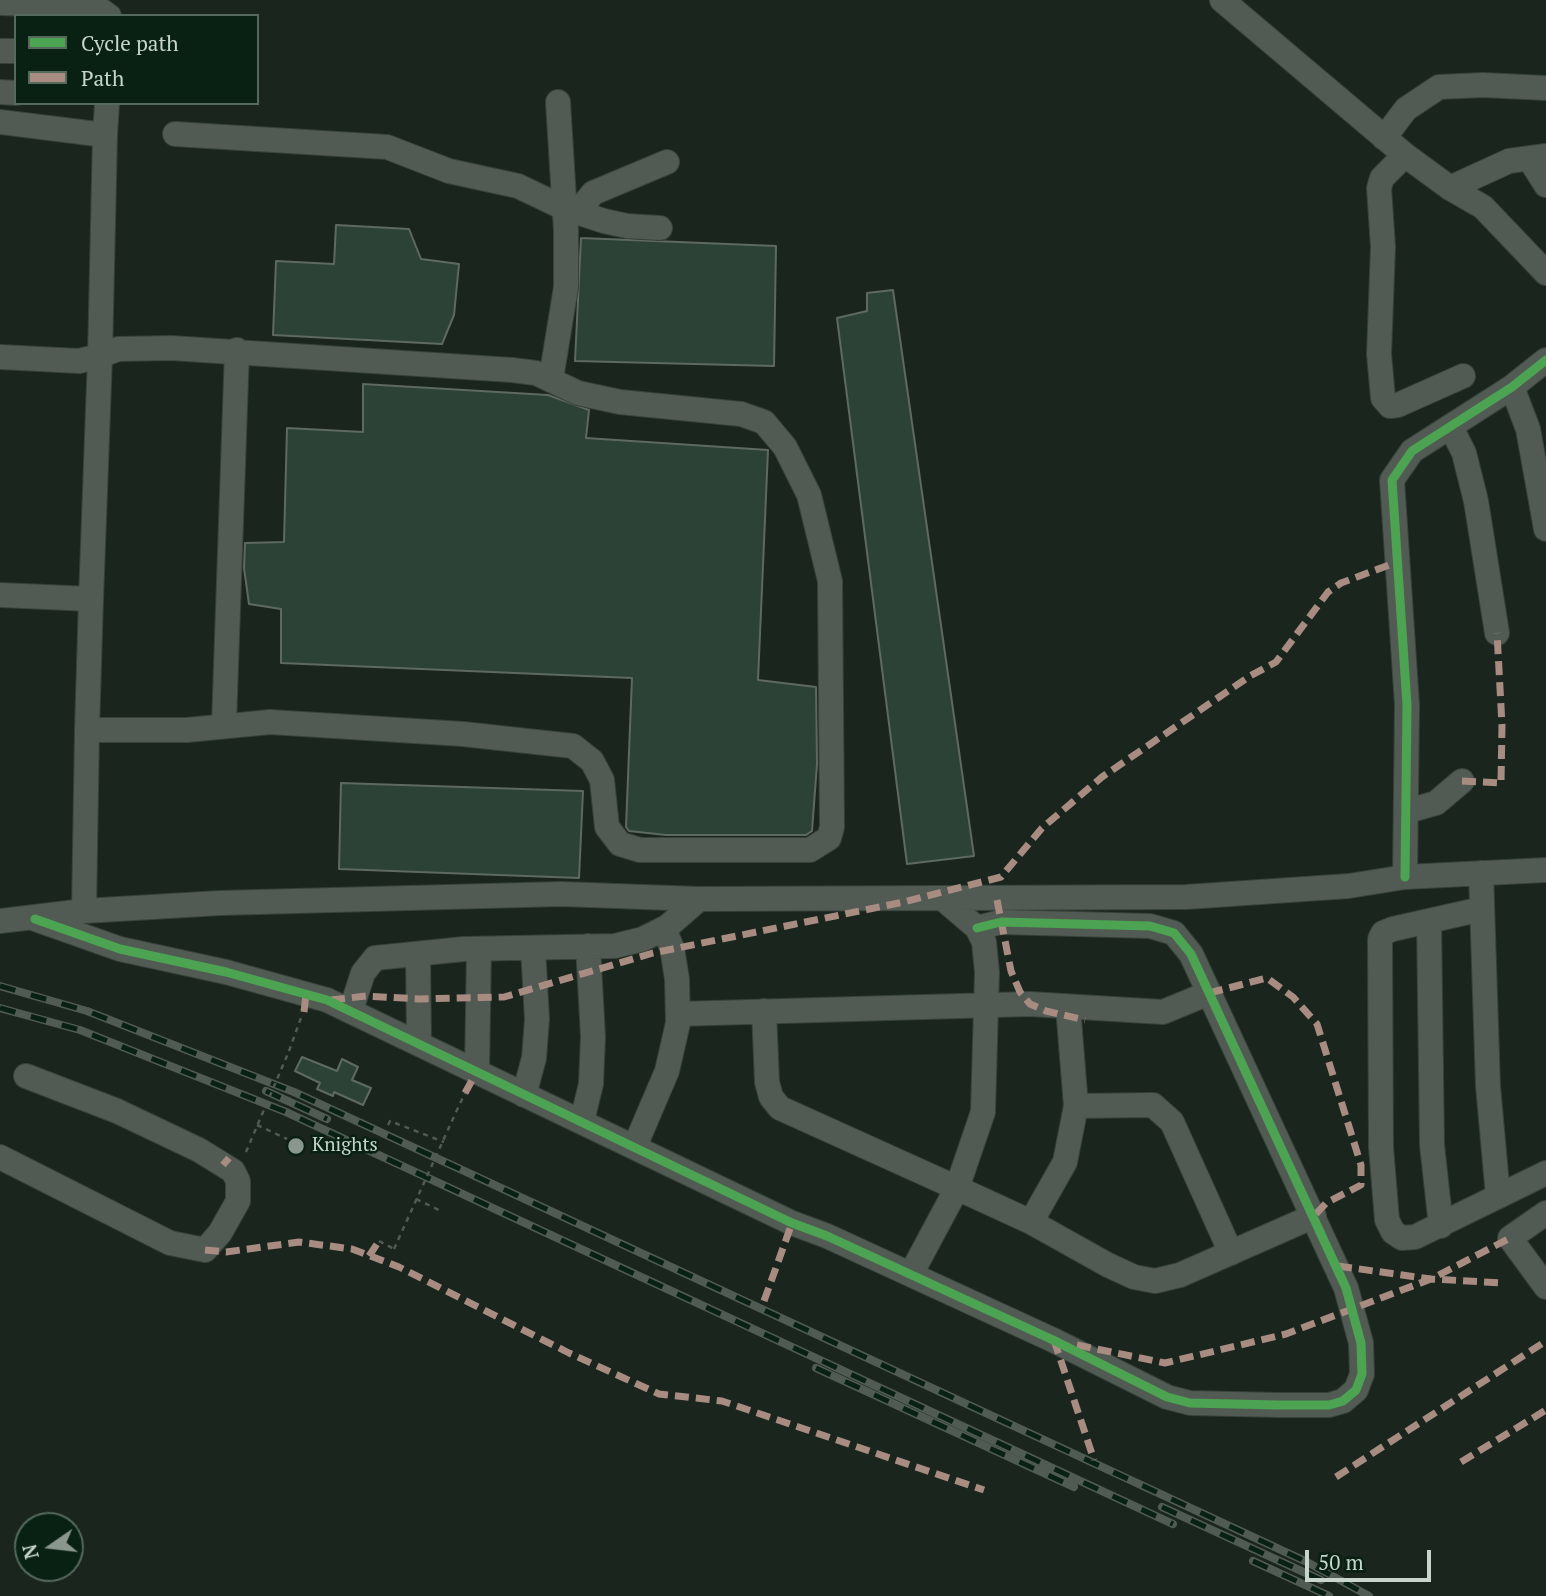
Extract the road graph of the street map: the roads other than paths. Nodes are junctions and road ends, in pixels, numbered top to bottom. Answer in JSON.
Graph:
{"nodes":[{"id":1,"x":1222,"y":0,"type":"edge"},
{"id":2,"x":0,"y":3,"type":"edge"},
{"id":3,"x":106,"y":14,"type":"edge"},
{"id":4,"x":1546,"y":88,"type":"edge"},
{"id":5,"x":558,"y":102,"type":"dead end"},
{"id":6,"x":107,"y":105,"type":"edge"},
{"id":7,"x":0,"y":122,"type":"edge"},
{"id":8,"x":175,"y":134,"type":"dead end"},
{"id":9,"x":105,"y":135,"type":"junction"},
{"id":10,"x":1384,"y":138,"type":"junction"},
{"id":11,"x":1405,"y":155,"type":"junction"},
{"id":12,"x":1537,"y":157,"type":"edge"},
{"id":13,"x":667,"y":162,"type":"dead end"},
{"id":14,"x":1546,"y":185,"type":"edge"},
{"id":15,"x":1450,"y":188,"type":"junction"},
{"id":16,"x":571,"y":210,"type":"junction"},
{"id":17,"x":660,"y":228,"type":"dead end"},
{"id":18,"x":1546,"y":273,"type":"edge"},
{"id":19,"x":237,"y":350,"type":"junction"},
{"id":20,"x":100,"y":356,"type":"junction"},
{"id":21,"x":0,"y":357,"type":"edge"},
{"id":22,"x":1546,"y":360,"type":"edge"},
{"id":23,"x":1463,"y":376,"type":"dead end"},
{"id":24,"x":551,"y":379,"type":"junction"},
{"id":25,"x":1511,"y":387,"type":"junction"},
{"id":26,"x":1451,"y":427,"type":"junction"},
{"id":27,"x":1546,"y":529,"type":"edge"},
{"id":28,"x":0,"y":595,"type":"edge"},
{"id":29,"x":91,"y":599,"type":"junction"},
{"id":30,"x":1497,"y":633,"type":"dead end"},
{"id":31,"x":224,"y":724,"type":"junction"},
{"id":32,"x":87,"y":730,"type":"junction"},
{"id":33,"x":1462,"y":781,"type":"dead end"},
{"id":34,"x":1408,"y":811,"type":"junction"},
{"id":35,"x":1546,"y":870,"type":"edge"},
{"id":36,"x":1481,"y":873,"type":"junction"},
{"id":37,"x":1405,"y":877,"type":"junction"},
{"id":38,"x":942,"y":898,"type":"junction"},
{"id":39,"x":699,"y":900,"type":"junction"},
{"id":40,"x":1482,"y":909,"type":"junction"},
{"id":41,"x":84,"y":911,"type":"junction"},
{"id":42,"x":35,"y":919,"type":"junction"},
{"id":43,"x":0,"y":921,"type":"edge"},
{"id":44,"x":1429,"y":921,"type":"junction"},
{"id":45,"x":977,"y":928,"type":"junction"},
{"id":46,"x":664,"y":929,"type":"junction"},
{"id":47,"x":589,"y":946,"type":"junction"},
{"id":48,"x":533,"y":948,"type":"junction"},
{"id":49,"x":479,"y":949,"type":"junction"},
{"id":50,"x":418,"y":954,"type":"junction"},
{"id":51,"x":1209,"y":993,"type":"junction"},
{"id":52,"x":986,"y":1004,"type":"junction"},
{"id":53,"x":1068,"y":1007,"type":"junction"},
{"id":54,"x":351,"y":1010,"type":"junction"},
{"id":55,"x":764,"y":1011,"type":"junction"},
{"id":56,"x":678,"y":1014,"type":"junction"},
{"id":57,"x":419,"y":1043,"type":"junction"},
{"id":58,"x":477,"y":1071,"type":"junction"},
{"id":59,"x":26,"y":1076,"type":"dead end"},
{"id":60,"x":524,"y":1095,"type":"junction"},
{"id":61,"x":1076,"y":1105,"type":"junction"},
{"id":62,"x":582,"y":1121,"type":"junction"},
{"id":63,"x":635,"y":1146,"type":"junction"},
{"id":64,"x":0,"y":1157,"type":"edge"},
{"id":65,"x":1546,"y":1173,"type":"edge"},
{"id":66,"x":957,"y":1188,"type":"junction"},
{"id":67,"x":1498,"y":1195,"type":"junction"},
{"id":68,"x":1546,"y":1213,"type":"edge"},
{"id":69,"x":1314,"y":1216,"type":"junction"},
{"id":70,"x":1031,"y":1222,"type":"junction"},
{"id":71,"x":1441,"y":1226,"type":"junction"},
{"id":72,"x":1231,"y":1253,"type":"junction"},
{"id":73,"x":911,"y":1274,"type":"junction"},
{"id":74,"x":1546,"y":1287,"type":"edge"}],
"edges":[{"from":1,"to":10,"type":"street"},
{"from":2,"to":3,"type":"street"},
{"from":4,"to":10,"type":"street"},
{"from":5,"to":16,"type":"street"},
{"from":6,"to":9,"type":"street"},
{"from":7,"to":9,"type":"street"},
{"from":8,"to":16,"type":"street"},
{"from":9,"to":20,"type":"street"},
{"from":10,"to":11,"type":"street"},
{"from":11,"to":15,"type":"street"},
{"from":11,"to":23,"type":"street"},
{"from":12,"to":14,"type":"street"},
{"from":12,"to":15,"type":"street"},
{"from":13,"to":16,"type":"street"},
{"from":15,"to":18,"type":"street"},
{"from":16,"to":17,"type":"street"},
{"from":16,"to":24,"type":"street"},
{"from":19,"to":20,"type":"street"},
{"from":19,"to":24,"type":"street"},
{"from":19,"to":31,"type":"street"},
{"from":20,"to":21,"type":"street"},
{"from":20,"to":29,"type":"street"},
{"from":22,"to":25,"type":"street"},
{"from":24,"to":31,"type":"street"},
{"from":25,"to":26,"type":"street"},
{"from":25,"to":27,"type":"street"},
{"from":26,"to":30,"type":"street"},
{"from":26,"to":34,"type":"street"},
{"from":28,"to":29,"type":"street"},
{"from":29,"to":32,"type":"street"},
{"from":31,"to":32,"type":"street"},
{"from":32,"to":41,"type":"street"},
{"from":33,"to":34,"type":"street"},
{"from":34,"to":37,"type":"street"},
{"from":35,"to":36,"type":"street"},
{"from":36,"to":37,"type":"street"},
{"from":36,"to":40,"type":"street"},
{"from":37,"to":38,"type":"street"},
{"from":38,"to":39,"type":"street"},
{"from":38,"to":45,"type":"street"},
{"from":39,"to":41,"type":"street"},
{"from":39,"to":46,"type":"street"},
{"from":40,"to":44,"type":"street"},
{"from":40,"to":67,"type":"street"},
{"from":41,"to":42,"type":"street"},
{"from":42,"to":43,"type":"street"},
{"from":42,"to":54,"type":"street"},
{"from":44,"to":71,"type":"street"},
{"from":44,"to":71,"type":"street"},
{"from":45,"to":51,"type":"street"},
{"from":45,"to":52,"type":"street"},
{"from":46,"to":47,"type":"street"},
{"from":46,"to":56,"type":"street"},
{"from":47,"to":48,"type":"street"},
{"from":47,"to":62,"type":"street"},
{"from":48,"to":49,"type":"street"},
{"from":48,"to":60,"type":"street"},
{"from":49,"to":50,"type":"street"},
{"from":49,"to":58,"type":"street"},
{"from":50,"to":54,"type":"street"},
{"from":50,"to":57,"type":"street"},
{"from":51,"to":53,"type":"street"},
{"from":51,"to":69,"type":"street"},
{"from":52,"to":53,"type":"street"},
{"from":52,"to":55,"type":"street"},
{"from":52,"to":66,"type":"street"},
{"from":53,"to":61,"type":"street"},
{"from":54,"to":57,"type":"street"},
{"from":55,"to":56,"type":"street"},
{"from":55,"to":66,"type":"street"},
{"from":56,"to":63,"type":"street"},
{"from":57,"to":58,"type":"street"},
{"from":58,"to":60,"type":"street"},
{"from":59,"to":64,"type":"street"},
{"from":60,"to":62,"type":"street"},
{"from":61,"to":70,"type":"street"},
{"from":61,"to":72,"type":"street"},
{"from":62,"to":63,"type":"street"},
{"from":63,"to":73,"type":"street"},
{"from":65,"to":67,"type":"street"},
{"from":66,"to":70,"type":"street"},
{"from":66,"to":73,"type":"street"},
{"from":67,"to":71,"type":"street"},
{"from":68,"to":74,"type":"street"},
{"from":69,"to":72,"type":"street"},
{"from":69,"to":73,"type":"street"},
{"from":70,"to":72,"type":"street"}]}
